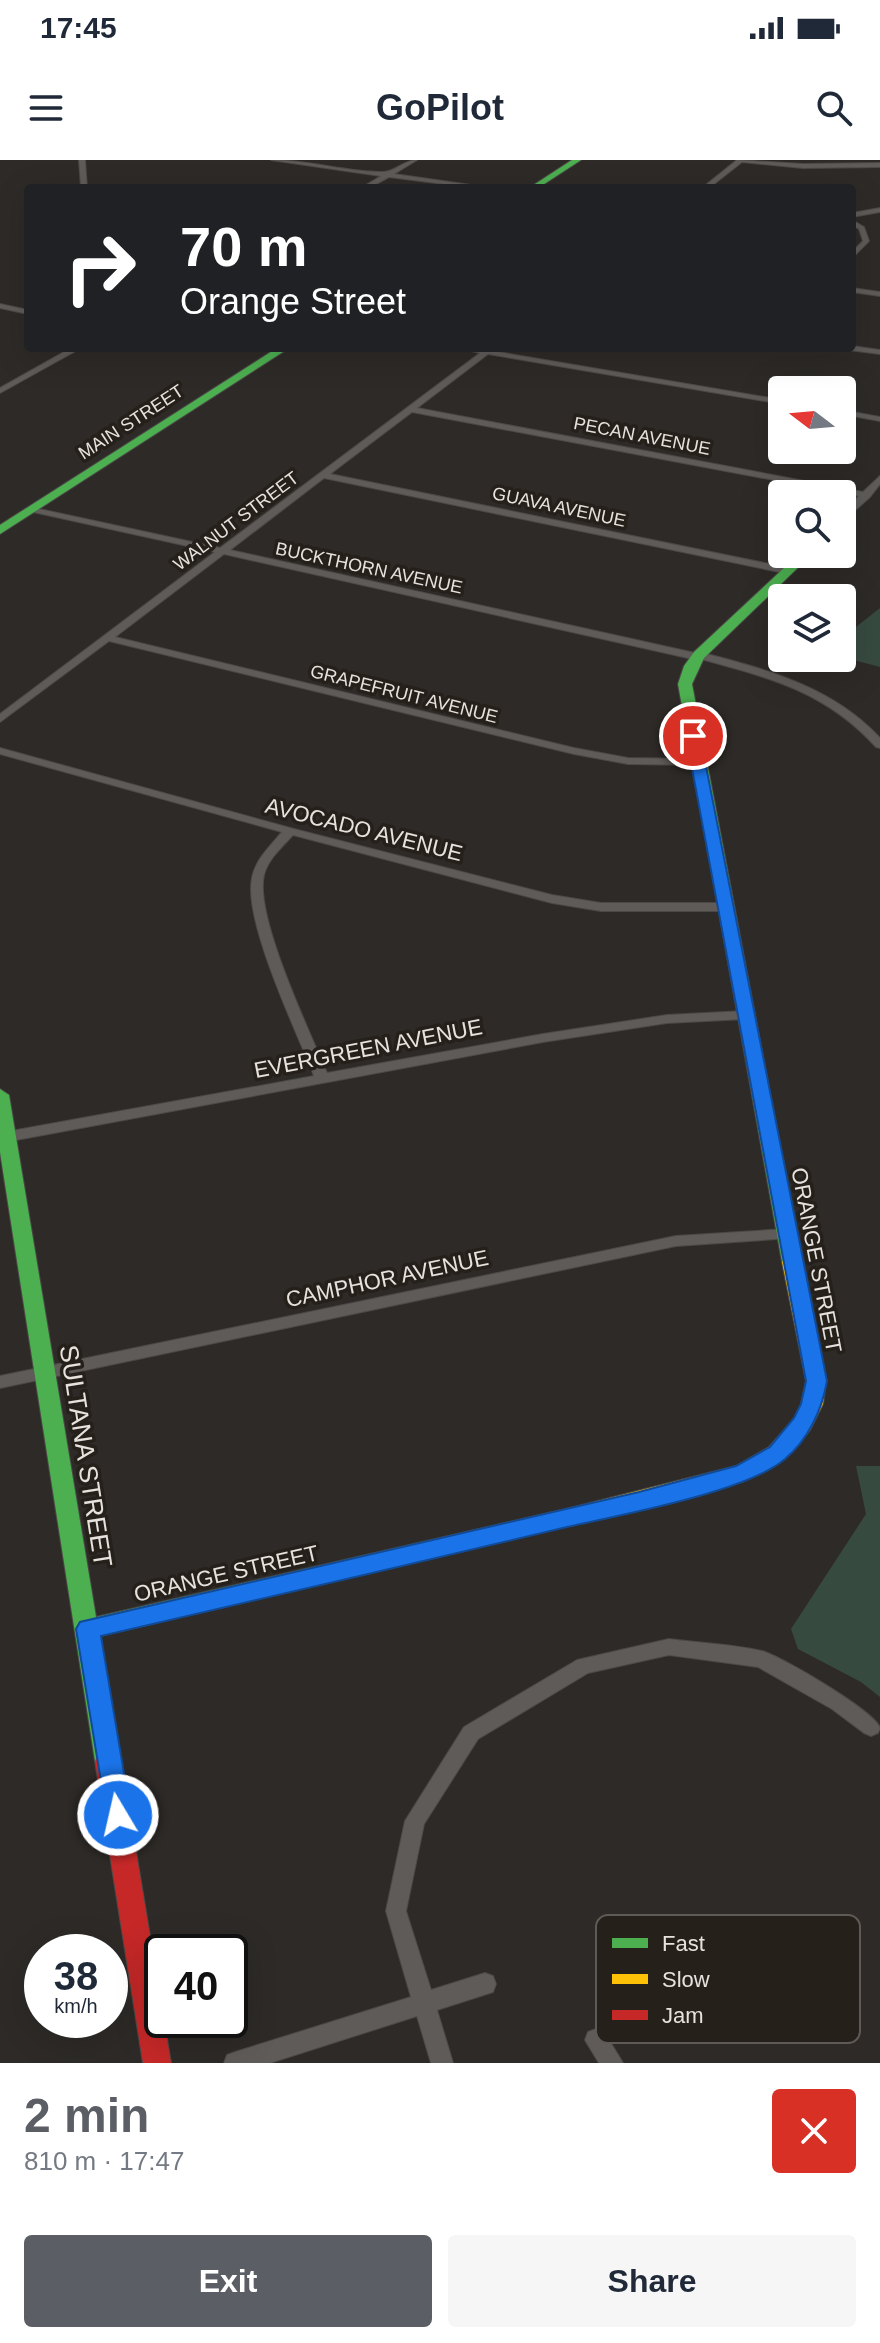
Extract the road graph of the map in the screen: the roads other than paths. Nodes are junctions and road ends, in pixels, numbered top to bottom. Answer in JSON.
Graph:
{"nodes":[{"id":1,"x":82,"y":160,"type":"edge"},
{"id":2,"x":274,"y":160,"type":"edge"},
{"id":3,"x":414,"y":160,"type":"edge"},
{"id":4,"x":577,"y":160,"type":"edge"},
{"id":5,"x":741,"y":160,"type":"edge"},
{"id":6,"x":880,"y":165,"type":"edge"},
{"id":7,"x":389,"y":174,"type":"junction"},
{"id":8,"x":84,"y":184,"type":"edge"},
{"id":9,"x":371,"y":184,"type":"edge"},
{"id":10,"x":460,"y":184,"type":"edge"},
{"id":11,"x":539,"y":184,"type":"edge"},
{"id":12,"x":710,"y":184,"type":"edge"},
{"id":13,"x":880,"y":210,"type":"edge"},
{"id":14,"x":856,"y":214,"type":"edge"},
{"id":15,"x":856,"y":224,"type":"edge"},
{"id":16,"x":856,"y":252,"type":"edge"},
{"id":17,"x":856,"y":291,"type":"edge"},
{"id":18,"x":880,"y":294,"type":"edge"},
{"id":19,"x":0,"y":306,"type":"edge"},
{"id":20,"x":24,"y":311,"type":"edge"},
{"id":21,"x":856,"y":349,"type":"edge"},
{"id":22,"x":70,"y":352,"type":"edge"},
{"id":23,"x":278,"y":352,"type":"edge"},
{"id":24,"x":485,"y":352,"type":"edge"},
{"id":25,"x":499,"y":352,"type":"edge"},
{"id":26,"x":880,"y":352,"type":"edge"},
{"id":27,"x":0,"y":391,"type":"edge"},
{"id":28,"x":768,"y":400,"type":"edge"},
{"id":29,"x":411,"y":409,"type":"junction"},
{"id":30,"x":856,"y":415,"type":"edge"},
{"id":31,"x":880,"y":419,"type":"edge"},
{"id":32,"x":322,"y":475,"type":"junction"},
{"id":33,"x":880,"y":479,"type":"edge"},
{"id":34,"x":867,"y":495,"type":"junction"},
{"id":35,"x":856,"y":506,"type":"edge"},
{"id":36,"x":33,"y":509,"type":"junction"},
{"id":37,"x":0,"y":530,"type":"edge"},
{"id":38,"x":222,"y":552,"type":"junction"},
{"id":39,"x":792,"y":568,"type":"edge"},
{"id":40,"x":789,"y":571,"type":"junction"},
{"id":41,"x":107,"y":638,"type":"junction"},
{"id":42,"x":698,"y":656,"type":"junction"},
{"id":43,"x":0,"y":719,"type":"edge"},
{"id":44,"x":880,"y":745,"type":"edge"},
{"id":45,"x":0,"y":751,"type":"edge"},
{"id":46,"x":697,"y":762,"type":"junction"},
{"id":47,"x":290,"y":831,"type":"junction"},
{"id":48,"x":725,"y":907,"type":"junction"},
{"id":49,"x":745,"y":1015,"type":"junction"},
{"id":50,"x":322,"y":1079,"type":"junction"},
{"id":51,"x":0,"y":1095,"type":"edge"},
{"id":52,"x":4,"y":1138,"type":"edge"},
{"id":53,"x":786,"y":1234,"type":"junction"},
{"id":54,"x":46,"y":1373,"type":"junction"},
{"id":55,"x":0,"y":1382,"type":"edge"},
{"id":56,"x":88,"y":1629,"type":"junction"},
{"id":57,"x":871,"y":1727,"type":"dead end"},
{"id":58,"x":485,"y":1984,"type":"dead end"},
{"id":59,"x":423,"y":2002,"type":"junction"},
{"id":60,"x":598,"y":2043,"type":"edge"},
{"id":61,"x":157,"y":2063,"type":"edge"},
{"id":62,"x":235,"y":2063,"type":"edge"},
{"id":63,"x":442,"y":2063,"type":"edge"},
{"id":64,"x":612,"y":2063,"type":"edge"}],
"edges":[{"from":1,"to":8,"type":"street"},
{"from":2,"to":7,"type":"street"},
{"from":3,"to":7,"type":"street"},
{"from":4,"to":11,"type":"street"},
{"from":5,"to":6,"type":"street"},
{"from":5,"to":12,"type":"street"},
{"from":7,"to":9,"type":"street"},
{"from":7,"to":10,"type":"street"},
{"from":13,"to":14,"type":"street"},
{"from":15,"to":16,"type":"street"},
{"from":17,"to":18,"type":"street"},
{"from":19,"to":20,"type":"street"},
{"from":21,"to":26,"type":"street"},
{"from":22,"to":27,"type":"street"},
{"from":23,"to":36,"type":"street","name":"MAIN STREET"},
{"from":24,"to":29,"type":"street","name":"WALNUT STREET"},
{"from":25,"to":28,"type":"street"},
{"from":29,"to":32,"type":"street","name":"WALNUT STREET"},
{"from":29,"to":34,"type":"street","name":"PECAN AVENUE"},
{"from":30,"to":31,"type":"street"},
{"from":32,"to":38,"type":"street","name":"WALNUT STREET"},
{"from":32,"to":40,"type":"street","name":"GUAVA AVENUE"},
{"from":33,"to":34,"type":"street"},
{"from":34,"to":35,"type":"street"},
{"from":36,"to":37,"type":"street","name":"MAIN STREET"},
{"from":36,"to":38,"type":"street","name":"BUCKTHORN AVENUE"},
{"from":38,"to":41,"type":"street","name":"WALNUT STREET"},
{"from":38,"to":42,"type":"street","name":"BUCKTHORN AVENUE"},
{"from":39,"to":40,"type":"street"},
{"from":40,"to":42,"type":"street"},
{"from":41,"to":43,"type":"street","name":"WALNUT STREET"},
{"from":41,"to":46,"type":"street","name":"GRAPEFRUIT AVENUE"},
{"from":42,"to":44,"type":"street","name":"BUCKTHORN AVENUE"},
{"from":42,"to":46,"type":"street","name":"ORANGE STREET"},
{"from":45,"to":47,"type":"street","name":"AVOCADO AVENUE"},
{"from":46,"to":48,"type":"street","name":"ORANGE STREET"},
{"from":47,"to":48,"type":"street","name":"AVOCADO AVENUE"},
{"from":47,"to":50,"type":"street"},
{"from":48,"to":49,"type":"street","name":"ORANGE STREET"},
{"from":49,"to":50,"type":"street","name":"EVERGREEN AVENUE"},
{"from":49,"to":53,"type":"street","name":"ORANGE STREET"},
{"from":50,"to":52,"type":"street","name":"EVERGREEN AVENUE"},
{"from":51,"to":52,"type":"street","name":"SULTANA STREET"},
{"from":52,"to":54,"type":"street","name":"SULTANA STREET"},
{"from":53,"to":54,"type":"street","name":"CAMPHOR AVENUE"},
{"from":53,"to":56,"type":"street","name":"ORANGE STREET"},
{"from":54,"to":55,"type":"street","name":"CAMPHOR AVENUE"},
{"from":54,"to":56,"type":"street","name":"SULTANA STREET"},
{"from":56,"to":61,"type":"street","name":"SULTANA STREET"},
{"from":57,"to":59,"type":"street"},
{"from":58,"to":59,"type":"street"},
{"from":59,"to":62,"type":"street"},
{"from":59,"to":63,"type":"street"},
{"from":60,"to":64,"type":"street"}]}
